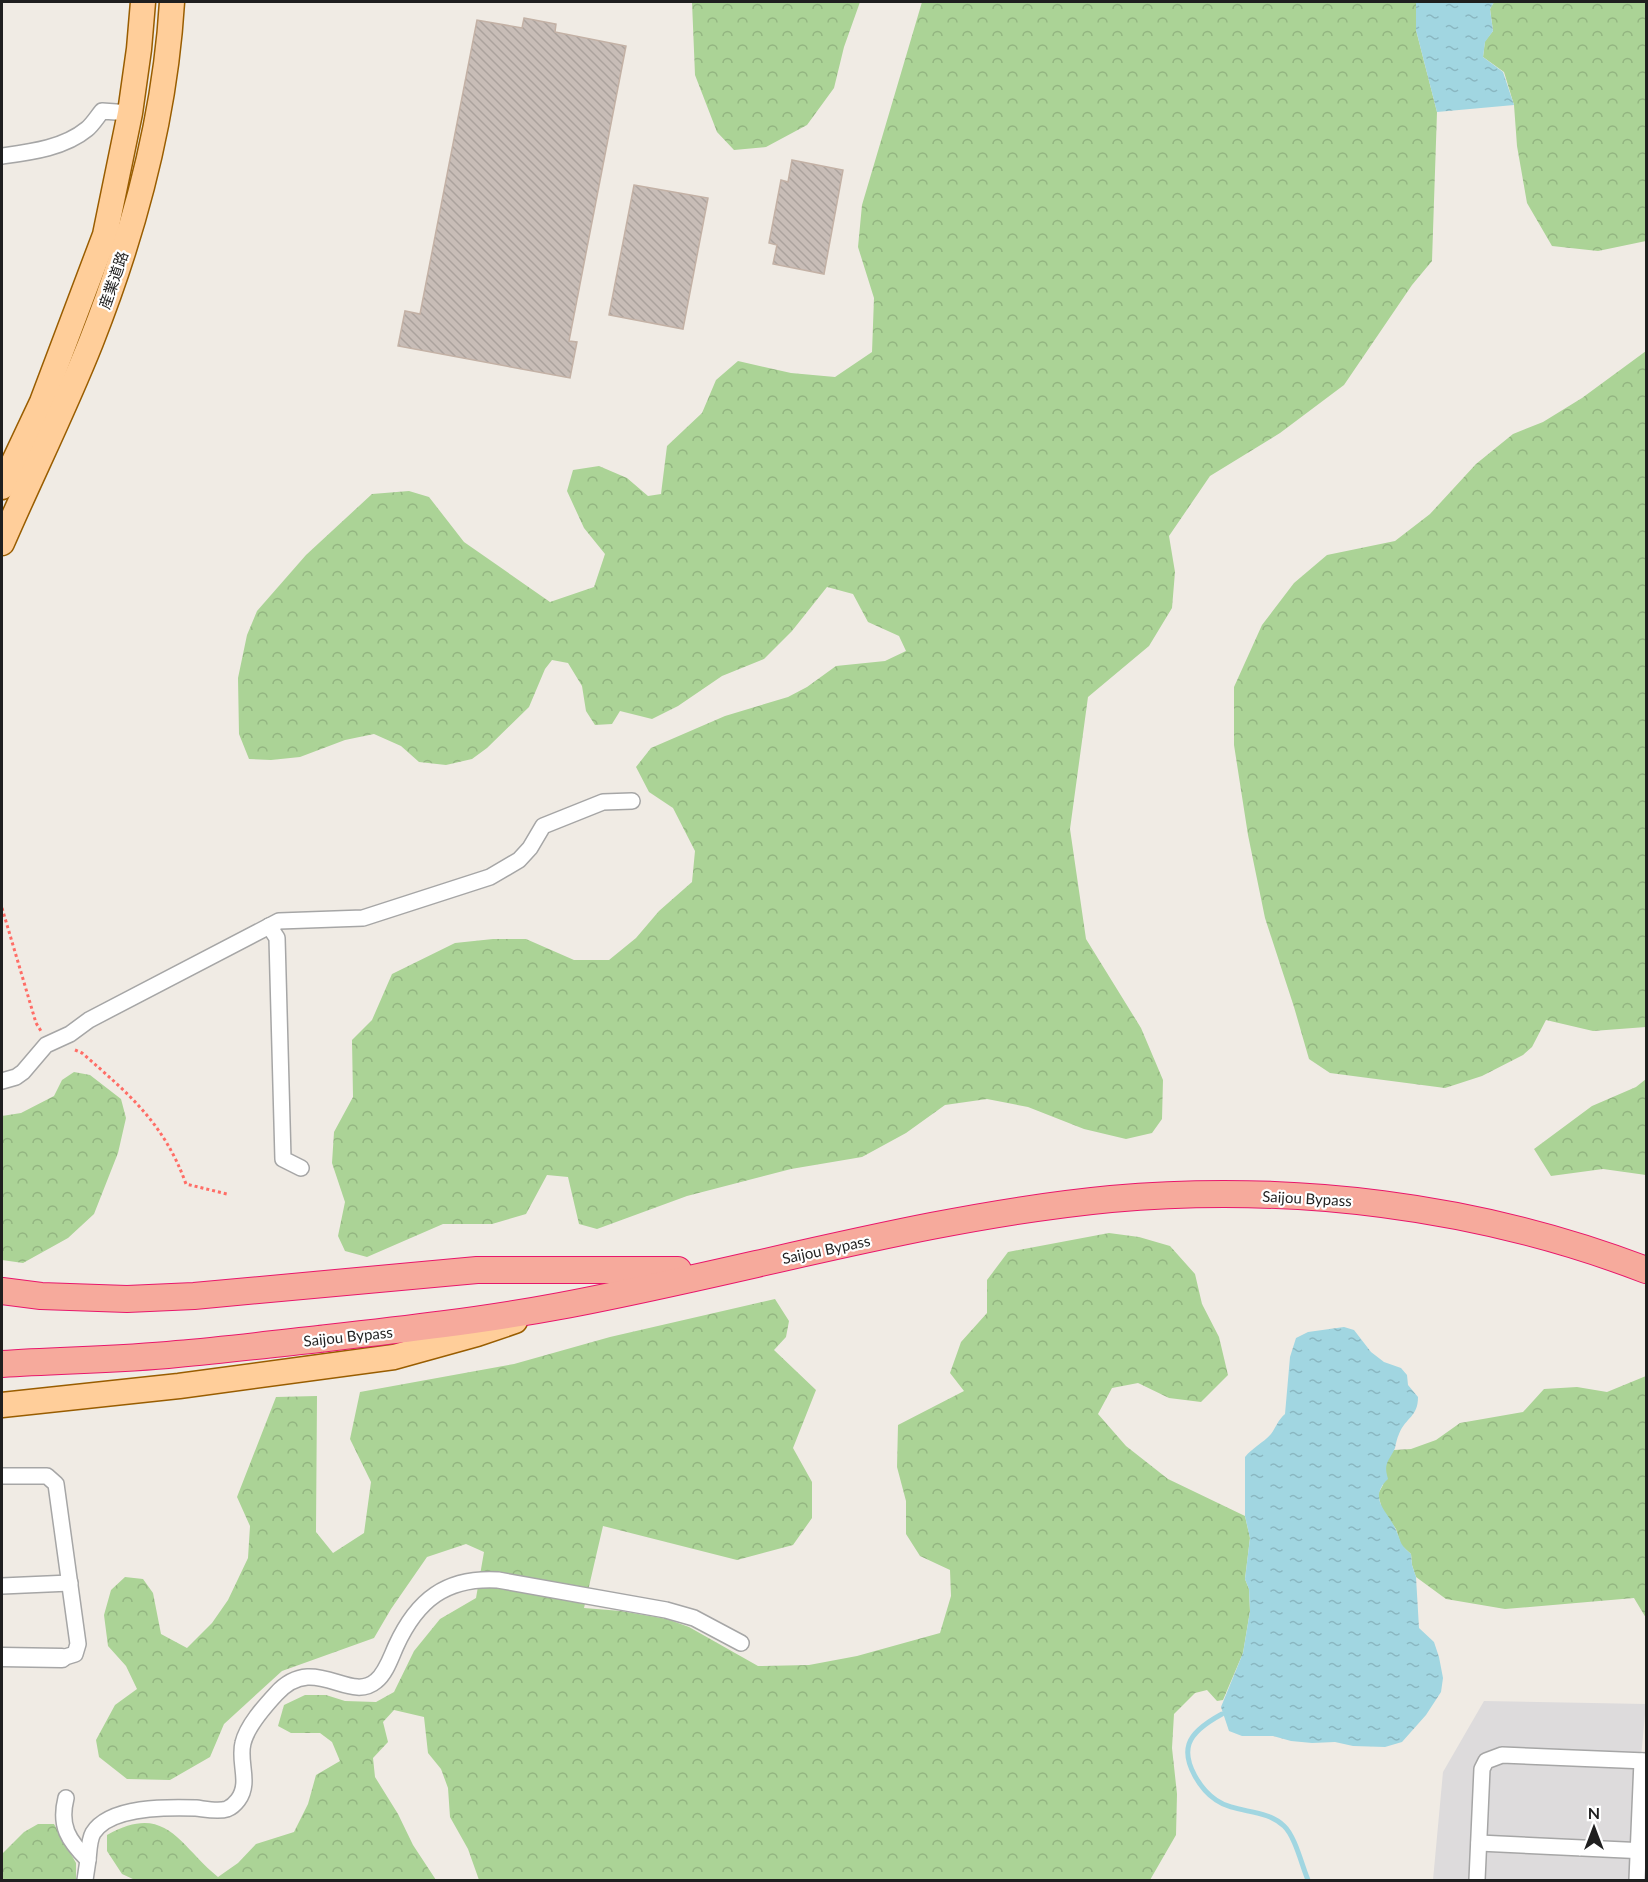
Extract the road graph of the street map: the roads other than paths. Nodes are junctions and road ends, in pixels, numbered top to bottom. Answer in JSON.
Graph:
{"nodes":[{"id":1,"x":143,"y":2,"type":"edge"},
{"id":2,"x":172,"y":2,"type":"edge"},
{"id":3,"x":130,"y":113,"type":"junction"},
{"id":4,"x":2,"y":156,"type":"edge"},
{"id":5,"x":2,"y":487,"type":"edge"},
{"id":6,"x":2,"y":543,"type":"edge"},
{"id":7,"x":632,"y":801,"type":"dead end"},
{"id":8,"x":269,"y":926,"type":"junction"},
{"id":9,"x":2,"y":1081,"type":"edge"},
{"id":10,"x":301,"y":1168,"type":"dead end"},
{"id":11,"x":1647,"y":1270,"type":"edge"},
{"id":12,"x":725,"y":1271,"type":"junction"},
{"id":13,"x":2,"y":1291,"type":"edge"},
{"id":14,"x":560,"y":1306,"type":"junction"},
{"id":15,"x":2,"y":1364,"type":"edge"},
{"id":16,"x":2,"y":1405,"type":"edge"},
{"id":17,"x":2,"y":1476,"type":"edge"},
{"id":18,"x":70,"y":1583,"type":"junction"},
{"id":19,"x":2,"y":1586,"type":"edge"},
{"id":20,"x":741,"y":1643,"type":"dead end"},
{"id":21,"x":2,"y":1658,"type":"edge"},
{"id":22,"x":62,"y":1658,"type":"joint"},
{"id":23,"x":1644,"y":1761,"type":"edge"},
{"id":24,"x":66,"y":1798,"type":"dead end"},
{"id":25,"x":1479,"y":1843,"type":"junction"},
{"id":26,"x":1642,"y":1851,"type":"edge"},
{"id":27,"x":88,"y":1860,"type":"junction"},
{"id":28,"x":86,"y":1881,"type":"edge"},
{"id":29,"x":1477,"y":1881,"type":"edge"},
{"id":30,"x":1637,"y":1881,"type":"edge"}],
"edges":[{"from":1,"to":3,"type":"main road","name":"産業道路"},
{"from":2,"to":6,"type":"main road","name":"産業道路"},
{"from":3,"to":4,"type":"street"},
{"from":3,"to":5,"type":"main road","name":"産業道路"},
{"from":7,"to":8,"type":"street"},
{"from":8,"to":9,"type":"street"},
{"from":8,"to":10,"type":"street"},
{"from":11,"to":12,"type":"highway","name":"Saijou Bypass"},
{"from":12,"to":13,"type":"highway"},
{"from":12,"to":14,"type":"highway","name":"Saijou Bypass"},
{"from":14,"to":15,"type":"highway","name":"Saijou Bypass"},
{"from":14,"to":16,"type":"main road"},
{"from":17,"to":18,"type":"street"},
{"from":18,"to":19,"type":"street"},
{"from":18,"to":22,"type":"street"},
{"from":20,"to":27,"type":"street"},
{"from":21,"to":22,"type":"street"},
{"from":23,"to":25,"type":"street"},
{"from":23,"to":26,"type":"street"},
{"from":24,"to":27,"type":"street"},
{"from":25,"to":26,"type":"street"},
{"from":25,"to":29,"type":"street"},
{"from":26,"to":30,"type":"street"},
{"from":27,"to":28,"type":"street"}]}
